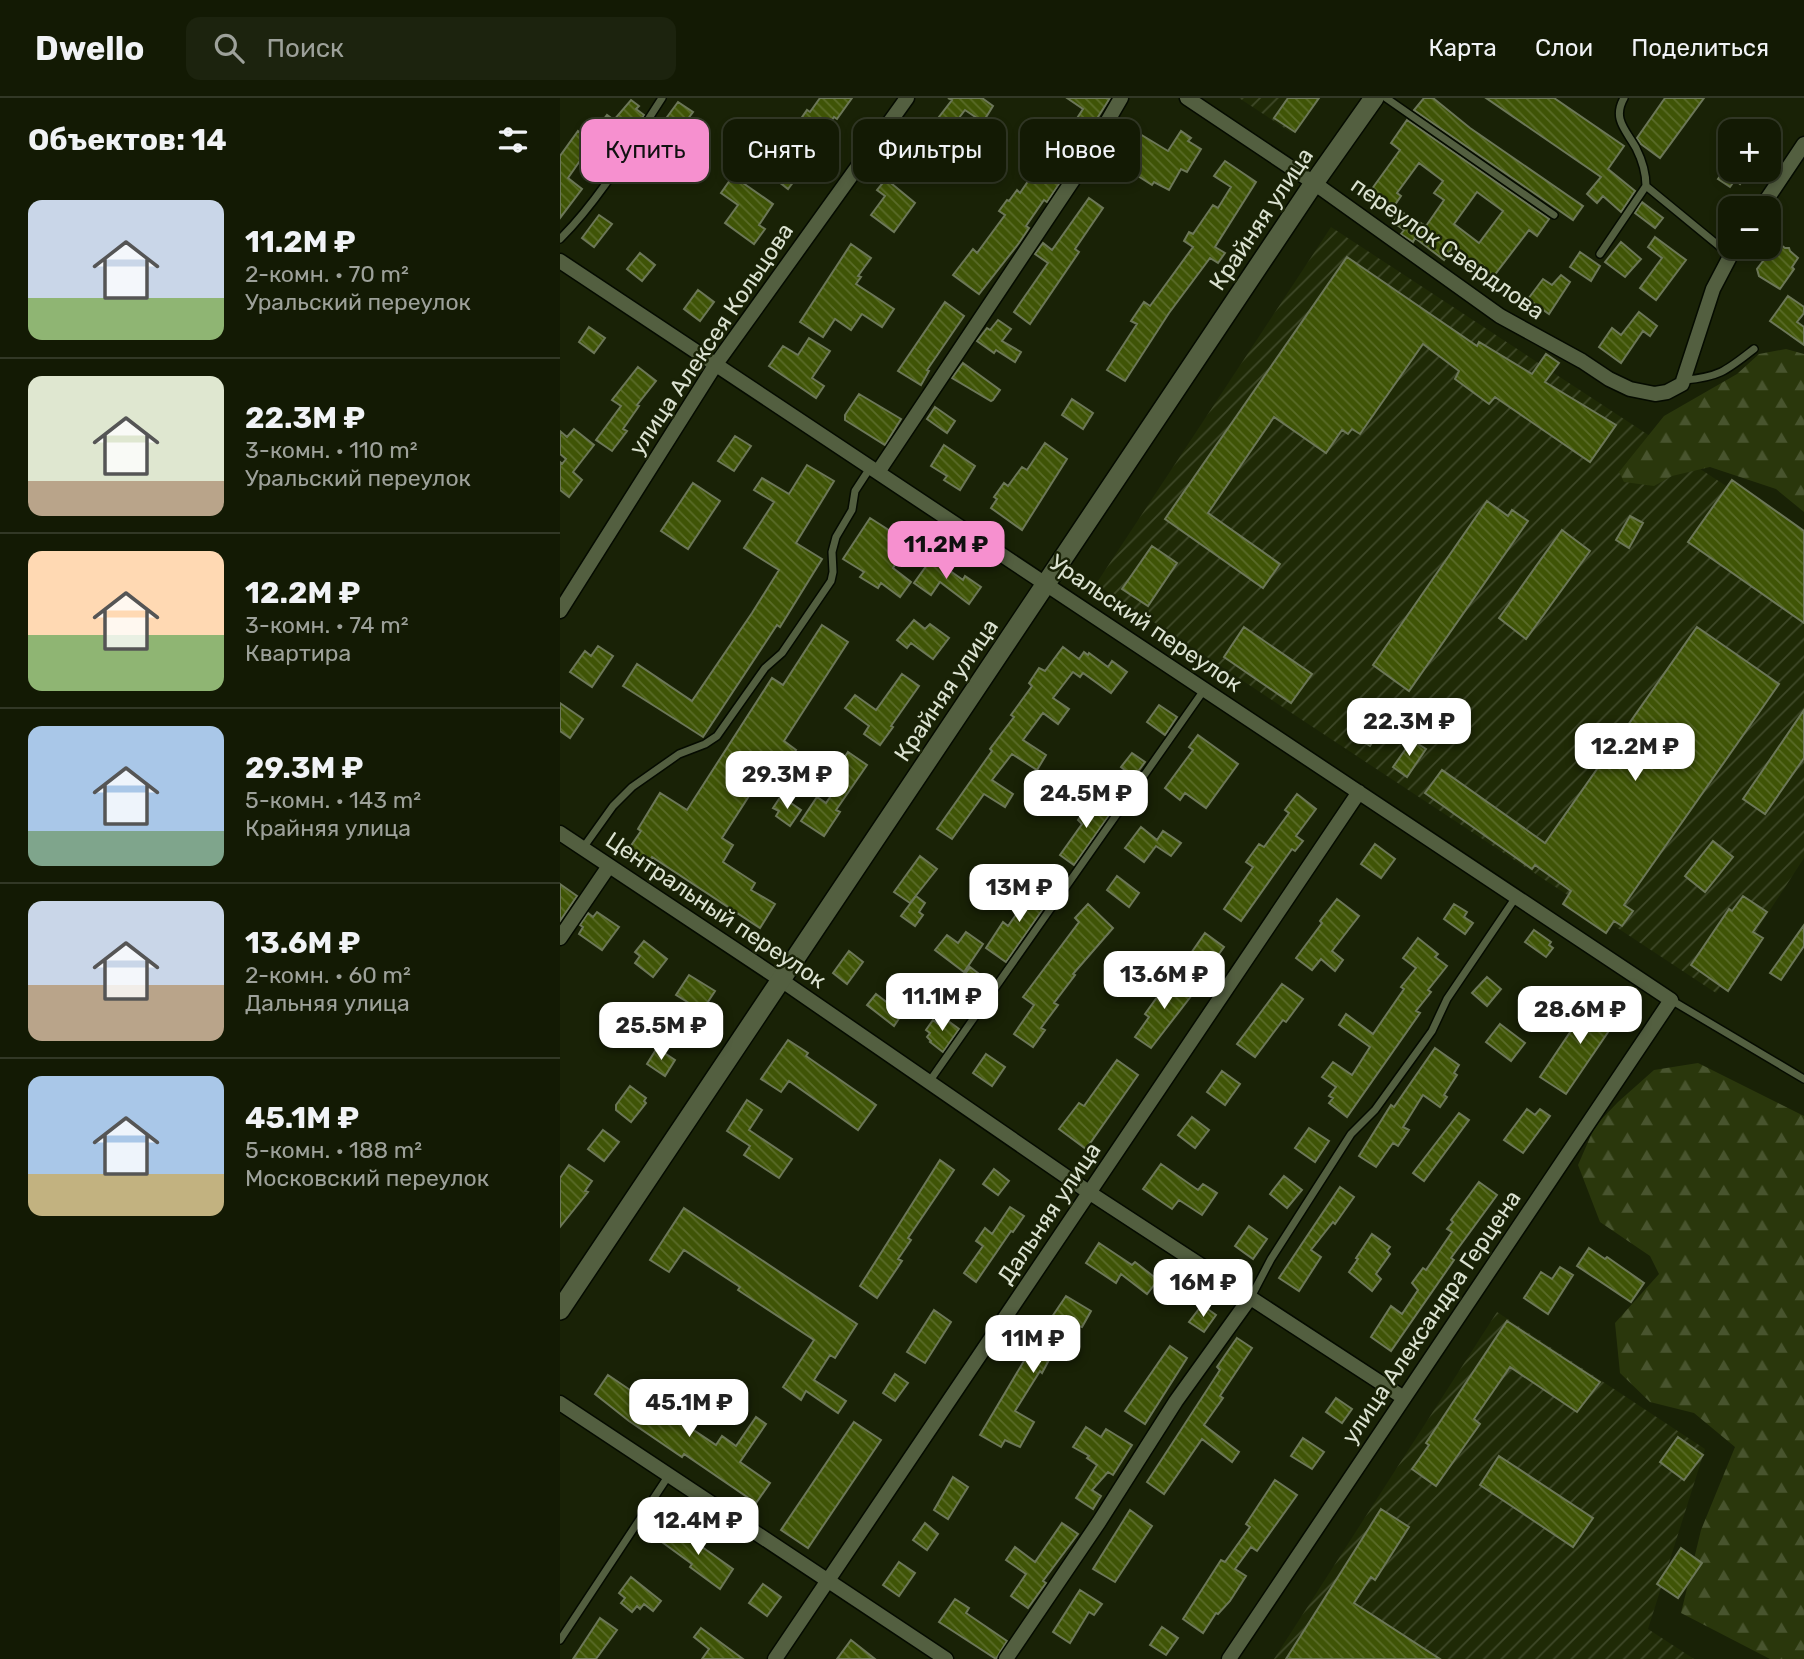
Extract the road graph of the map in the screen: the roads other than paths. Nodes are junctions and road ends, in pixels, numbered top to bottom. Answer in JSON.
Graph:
{"nodes":[{"id":1,"x":662,"y":98,"type":"edge"},
{"id":2,"x":906,"y":98,"type":"edge"},
{"id":3,"x":1121,"y":98,"type":"edge"},
{"id":4,"x":1187,"y":98,"type":"edge"},
{"id":5,"x":1374,"y":98,"type":"edge"},
{"id":6,"x":1386,"y":98,"type":"edge"},
{"id":7,"x":1624,"y":98,"type":"edge"},
{"id":8,"x":1804,"y":144,"type":"edge"},
{"id":9,"x":1314,"y":183,"type":"junction"},
{"id":10,"x":1646,"y":186,"type":"junction"},
{"id":11,"x":1769,"y":196,"type":"edge"},
{"id":12,"x":1554,"y":215,"type":"dead end"},
{"id":13,"x":560,"y":239,"type":"edge"},
{"id":14,"x":1718,"y":240,"type":"edge"},
{"id":15,"x":1600,"y":254,"type":"dead end"},
{"id":16,"x":1729,"y":259,"type":"edge"},
{"id":17,"x":560,"y":261,"type":"edge"},
{"id":18,"x":1754,"y":349,"type":"dead end"},
{"id":19,"x":716,"y":364,"type":"junction"},
{"id":20,"x":1685,"y":380,"type":"junction"},
{"id":21,"x":874,"y":469,"type":"junction"},
{"id":22,"x":1046,"y":584,"type":"junction"},
{"id":23,"x":560,"y":611,"type":"edge"},
{"id":24,"x":1205,"y":689,"type":"junction"},
{"id":25,"x":1359,"y":792,"type":"junction"},
{"id":26,"x":560,"y":833,"type":"edge"},
{"id":27,"x":583,"y":848,"type":"junction"},
{"id":28,"x":609,"y":866,"type":"junction"},
{"id":29,"x":1516,"y":896,"type":"junction"},
{"id":30,"x":560,"y":939,"type":"edge"},
{"id":31,"x":781,"y":980,"type":"junction"},
{"id":32,"x":1671,"y":1000,"type":"junction"},
{"id":33,"x":1804,"y":1079,"type":"edge"},
{"id":34,"x":929,"y":1082,"type":"junction"},
{"id":35,"x":1090,"y":1193,"type":"junction"},
{"id":36,"x":1250,"y":1298,"type":"junction"},
{"id":37,"x":560,"y":1310,"type":"edge"},
{"id":38,"x":1404,"y":1398,"type":"junction"},
{"id":39,"x":560,"y":1403,"type":"edge"},
{"id":40,"x":669,"y":1475,"type":"junction"},
{"id":41,"x":828,"y":1579,"type":"junction"},
{"id":42,"x":560,"y":1640,"type":"edge"},
{"id":43,"x":775,"y":1659,"type":"edge"},
{"id":44,"x":946,"y":1659,"type":"edge"},
{"id":45,"x":1006,"y":1659,"type":"edge"},
{"id":46,"x":1229,"y":1659,"type":"edge"}],
"edges":[{"from":1,"to":13,"type":"lane"},
{"from":2,"to":19,"type":"street","name":"улица Алексея Кольцова"},
{"from":3,"to":21,"type":"street"},
{"from":4,"to":9,"type":"street","name":"переулок Свердлова"},
{"from":5,"to":9,"type":"main road","name":"Крайняя улица"},
{"from":6,"to":12,"type":"lane"},
{"from":7,"to":10,"type":"lane"},
{"from":8,"to":11,"type":"street"},
{"from":9,"to":20,"type":"street","name":"переулок Свердлова"},
{"from":9,"to":22,"type":"main road","name":"Крайняя улица"},
{"from":10,"to":14,"type":"lane"},
{"from":10,"to":15,"type":"lane"},
{"from":16,"to":20,"type":"street"},
{"from":17,"to":19,"type":"street","name":"Уральский переулок"},
{"from":18,"to":20,"type":"lane"},
{"from":19,"to":21,"type":"street","name":"Уральский переулок"},
{"from":19,"to":23,"type":"street","name":"улица Алексея Кольцова"},
{"from":21,"to":22,"type":"street","name":"Уральский переулок"},
{"from":21,"to":27,"type":"lane"},
{"from":22,"to":24,"type":"street","name":"Уральский переулок"},
{"from":22,"to":31,"type":"main road","name":"Крайняя улица"},
{"from":24,"to":25,"type":"street","name":"Уральский переулок"},
{"from":24,"to":34,"type":"lane"},
{"from":25,"to":29,"type":"street","name":"Уральский переулок"},
{"from":25,"to":35,"type":"street","name":"Дальняя улица"},
{"from":26,"to":27,"type":"street","name":"Центральный переулок"},
{"from":27,"to":28,"type":"street","name":"Центральный переулок"},
{"from":28,"to":30,"type":"street"},
{"from":28,"to":31,"type":"street","name":"Центральный переулок"},
{"from":29,"to":32,"type":"street","name":"Уральский переулок"},
{"from":29,"to":36,"type":"lane"},
{"from":31,"to":34,"type":"street","name":"Центральный переулок"},
{"from":31,"to":37,"type":"main road","name":"Крайняя улица"},
{"from":32,"to":33,"type":"lane"},
{"from":32,"to":38,"type":"street","name":"улица Александра Герцена"},
{"from":34,"to":35,"type":"street","name":"Центральный переулок"},
{"from":35,"to":36,"type":"street","name":"Центральный переулок"},
{"from":35,"to":41,"type":"street","name":"Дальняя улица"},
{"from":36,"to":38,"type":"street","name":"Центральный переулок"},
{"from":36,"to":45,"type":"street"},
{"from":38,"to":46,"type":"street","name":"улица Александра Герцена"},
{"from":39,"to":40,"type":"street"},
{"from":40,"to":41,"type":"street"},
{"from":40,"to":42,"type":"lane"},
{"from":41,"to":43,"type":"street","name":"Дальняя улица"},
{"from":41,"to":44,"type":"street"}]}
